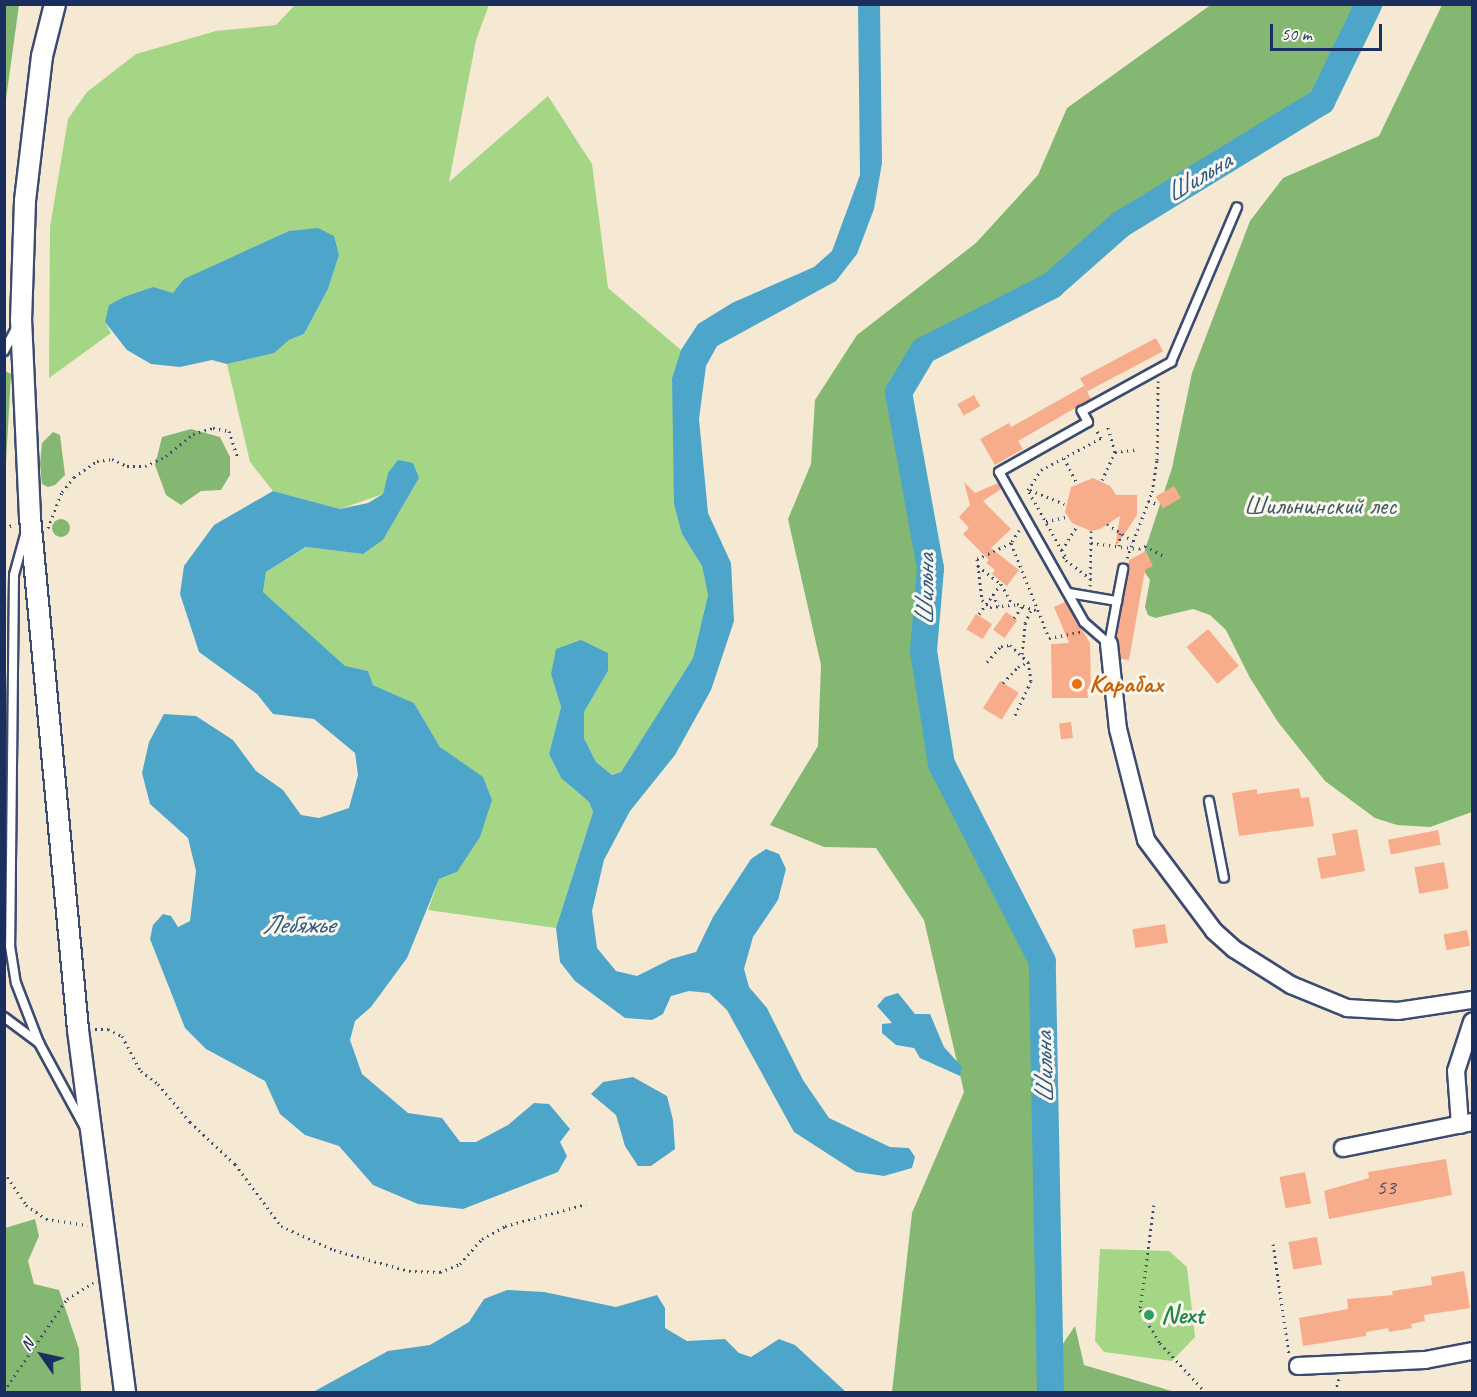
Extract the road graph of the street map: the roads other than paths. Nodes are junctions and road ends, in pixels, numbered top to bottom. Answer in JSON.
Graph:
{"nodes":[{"id":1,"x":55,"y":4,"type":"edge"},
{"id":2,"x":1237,"y":207,"type":"dead end"},
{"id":3,"x":21,"y":319,"type":"junction"},
{"id":4,"x":4,"y":351,"type":"edge"},
{"id":5,"x":30,"y":517,"type":"junction"},
{"id":6,"x":1123,"y":569,"type":"road end"},
{"id":7,"x":1069,"y":593,"type":"junction"},
{"id":8,"x":1117,"y":601,"type":"junction"},
{"id":9,"x":1110,"y":644,"type":"junction"},
{"id":10,"x":1209,"y":801,"type":"dead end"},
{"id":11,"x":1224,"y":878,"type":"dead end"},
{"id":12,"x":1473,"y":1000,"type":"edge"},
{"id":13,"x":4,"y":1017,"type":"edge"},
{"id":14,"x":1473,"y":1022,"type":"edge"},
{"id":15,"x":39,"y":1043,"type":"junction"},
{"id":16,"x":1466,"y":1123,"type":"edge"},
{"id":17,"x":90,"y":1137,"type":"junction"},
{"id":18,"x":1343,"y":1148,"type":"dead end"},
{"id":19,"x":1473,"y":1351,"type":"edge"},
{"id":20,"x":1298,"y":1366,"type":"road end"},
{"id":21,"x":125,"y":1392,"type":"edge"}],
"edges":[{"from":1,"to":3,"type":"street"},
{"from":2,"to":7,"type":"lane"},
{"from":3,"to":4,"type":"lane"},
{"from":3,"to":5,"type":"street"},
{"from":5,"to":15,"type":"lane"},
{"from":5,"to":17,"type":"street"},
{"from":6,"to":8,"type":"lane"},
{"from":7,"to":8,"type":"lane"},
{"from":7,"to":9,"type":"lane"},
{"from":8,"to":9,"type":"lane"},
{"from":9,"to":12,"type":"street"},
{"from":10,"to":11,"type":"lane"},
{"from":13,"to":15,"type":"lane"},
{"from":14,"to":16,"type":"street"},
{"from":15,"to":17,"type":"lane"},
{"from":16,"to":18,"type":"street"},
{"from":17,"to":21,"type":"street"},
{"from":19,"to":20,"type":"street"}]}
